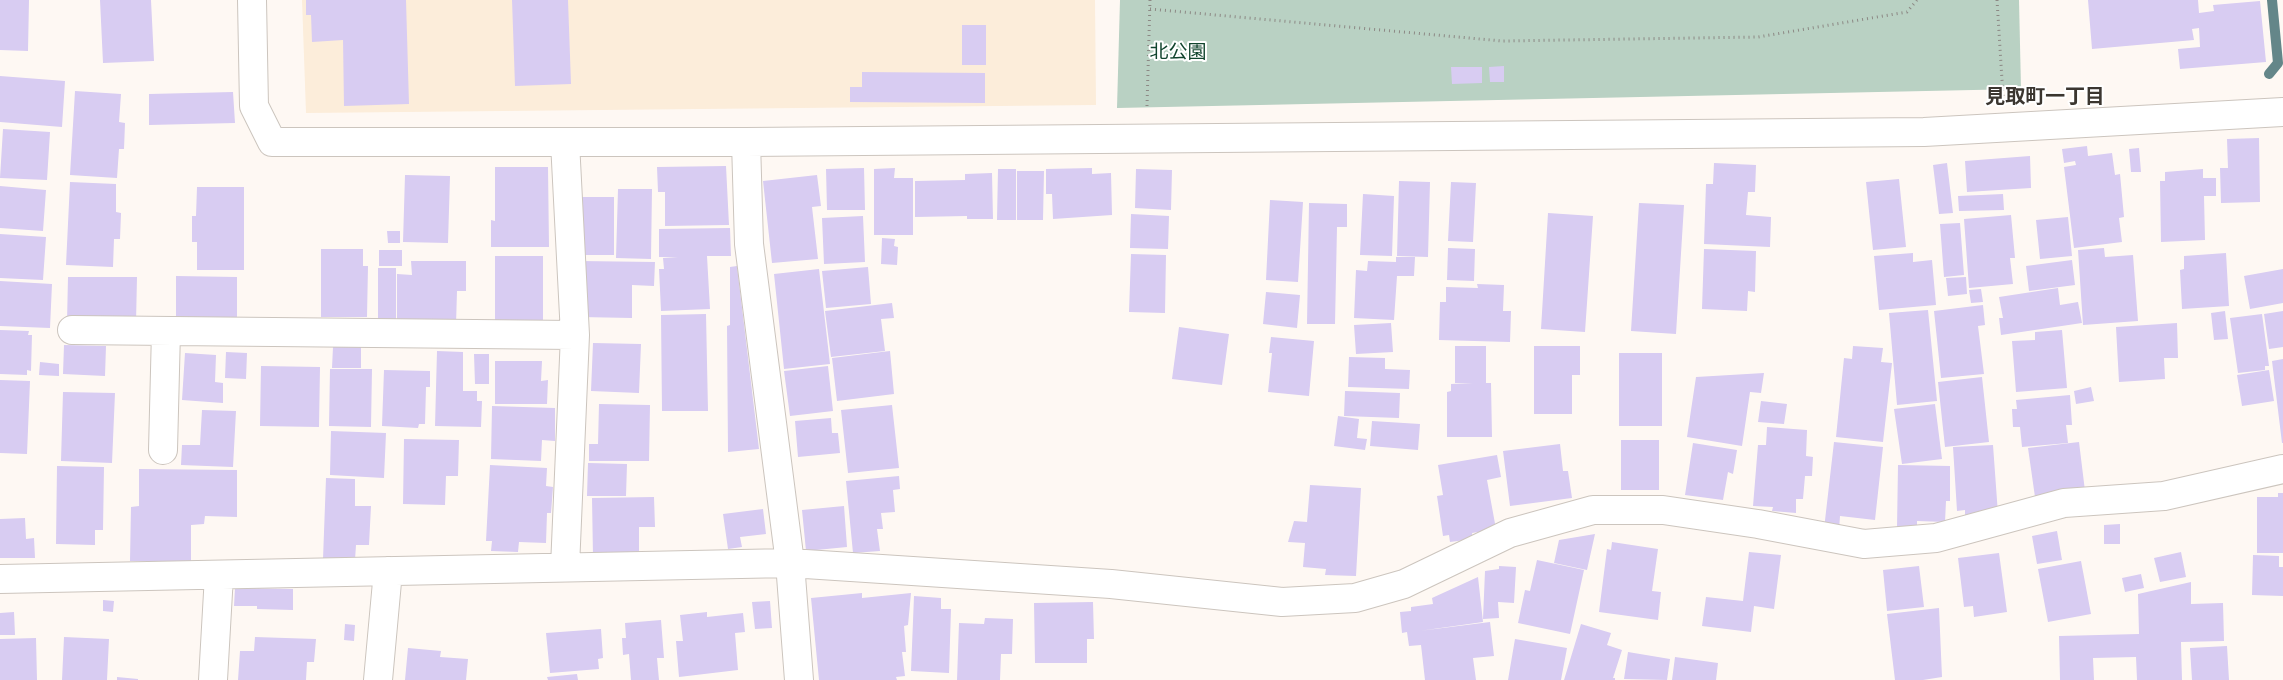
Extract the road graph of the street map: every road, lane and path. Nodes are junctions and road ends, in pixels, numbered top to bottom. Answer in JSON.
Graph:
{"nodes":[{"id":1,"x":252,"y":0,"type":"edge"},
{"id":2,"x":1150,"y":0,"type":"edge"},
{"id":3,"x":1917,"y":0,"type":"edge"},
{"id":4,"x":1997,"y":0,"type":"edge"},
{"id":5,"x":1150,"y":9,"type":"junction"},
{"id":6,"x":2283,"y":112,"type":"edge"},
{"id":7,"x":2005,"y":127,"type":"junction"},
{"id":8,"x":1146,"y":139,"type":"junction"},
{"id":9,"x":565,"y":142,"type":"junction"},
{"id":10,"x":746,"y":142,"type":"junction"},
{"id":11,"x":72,"y":330,"type":"dead end"},
{"id":12,"x":166,"y":331,"type":"junction"},
{"id":13,"x":575,"y":335,"type":"junction"},
{"id":14,"x":162,"y":450,"type":"dead end"},
{"id":15,"x":2283,"y":469,"type":"edge"},
{"id":16,"x":790,"y":562,"type":"junction"},
{"id":17,"x":565,"y":567,"type":"junction"},
{"id":18,"x":388,"y":571,"type":"junction"},
{"id":19,"x":219,"y":575,"type":"junction"},
{"id":20,"x":0,"y":579,"type":"edge"},
{"id":21,"x":212,"y":680,"type":"edge"},
{"id":22,"x":378,"y":680,"type":"edge"},
{"id":23,"x":799,"y":680,"type":"edge"}],
"edges":[{"from":1,"to":9,"type":"street"},
{"from":2,"to":5,"type":"path"},
{"from":3,"to":5,"type":"path"},
{"from":4,"to":7,"type":"path"},
{"from":5,"to":8,"type":"path"},
{"from":6,"to":7,"type":"street"},
{"from":7,"to":8,"type":"street"},
{"from":8,"to":10,"type":"street"},
{"from":9,"to":10,"type":"street"},
{"from":9,"to":13,"type":"street"},
{"from":10,"to":16,"type":"street"},
{"from":11,"to":12,"type":"street"},
{"from":12,"to":13,"type":"street"},
{"from":12,"to":14,"type":"street"},
{"from":13,"to":17,"type":"street"},
{"from":15,"to":16,"type":"street"},
{"from":16,"to":17,"type":"street"},
{"from":16,"to":23,"type":"street"},
{"from":17,"to":18,"type":"street"},
{"from":18,"to":19,"type":"street"},
{"from":18,"to":22,"type":"street"},
{"from":19,"to":20,"type":"street"},
{"from":19,"to":21,"type":"street"}]}
